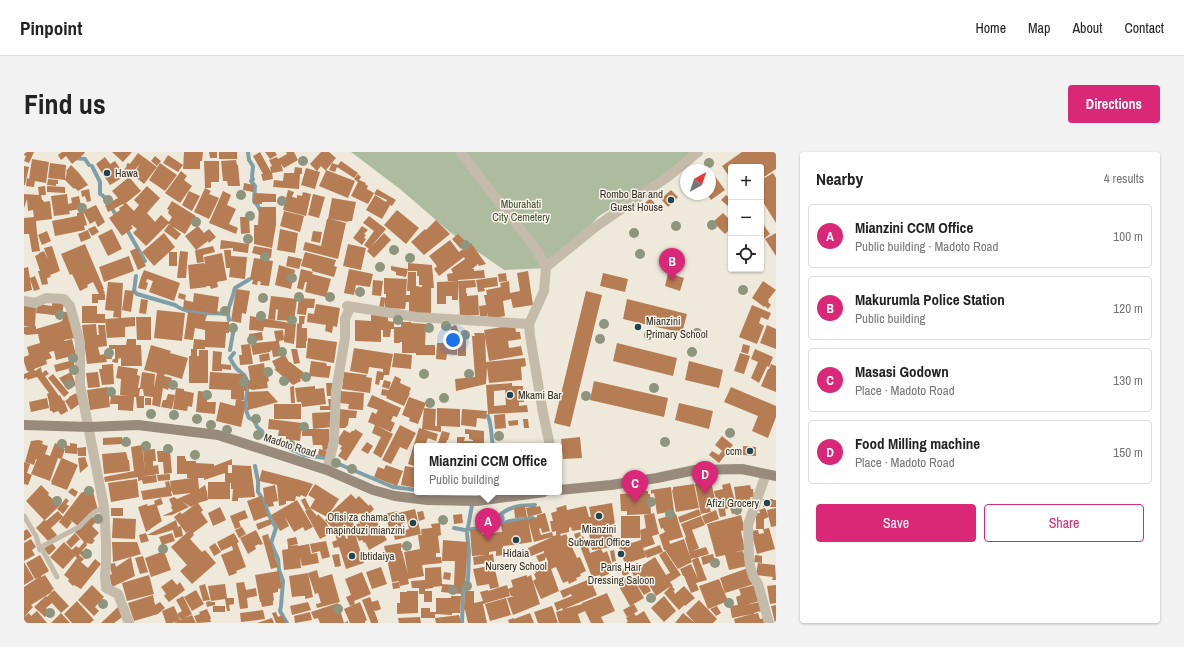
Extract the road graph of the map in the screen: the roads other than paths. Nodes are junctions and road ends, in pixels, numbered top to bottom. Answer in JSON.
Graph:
{"nodes":[{"id":1,"x":460,"y":152,"type":"edge"},
{"id":2,"x":698,"y":152,"type":"edge"},
{"id":3,"x":546,"y":267,"type":"junction"},
{"id":4,"x":24,"y":301,"type":"edge"},
{"id":5,"x":529,"y":324,"type":"junction"},
{"id":6,"x":24,"y":425,"type":"edge"},
{"id":7,"x":89,"y":427,"type":"junction"},
{"id":8,"x":549,"y":443,"type":"edge"},
{"id":9,"x":327,"y":470,"type":"junction"},
{"id":10,"x":771,"y":475,"type":"edge"},
{"id":11,"x":562,"y":489,"type":"edge"},
{"id":12,"x":522,"y":495,"type":"edge"},
{"id":13,"x":104,"y":507,"type":"junction"},
{"id":14,"x":24,"y":516,"type":"edge"},
{"id":15,"x":42,"y":547,"type":"junction"},
{"id":16,"x":56,"y":577,"type":"dead end"},
{"id":17,"x":129,"y":623,"type":"edge"},
{"id":18,"x":770,"y":623,"type":"edge"}],
"edges":[{"from":1,"to":3,"type":"street"},
{"from":2,"to":3,"type":"street"},
{"from":3,"to":5,"type":"street"},
{"from":4,"to":7,"type":"street"},
{"from":5,"to":8,"type":"street"},
{"from":5,"to":9,"type":"street"},
{"from":6,"to":7,"type":"main road","name":"Madoto Road"},
{"from":7,"to":9,"type":"main road","name":"Madoto Road"},
{"from":7,"to":13,"type":"street"},
{"from":9,"to":12,"type":"main road","name":"Madoto Road"},
{"from":10,"to":11,"type":"main road"},
{"from":10,"to":18,"type":"street"},
{"from":13,"to":15,"type":"lane"},
{"from":13,"to":17,"type":"street"},
{"from":14,"to":15,"type":"lane"},
{"from":15,"to":16,"type":"lane"}]}
